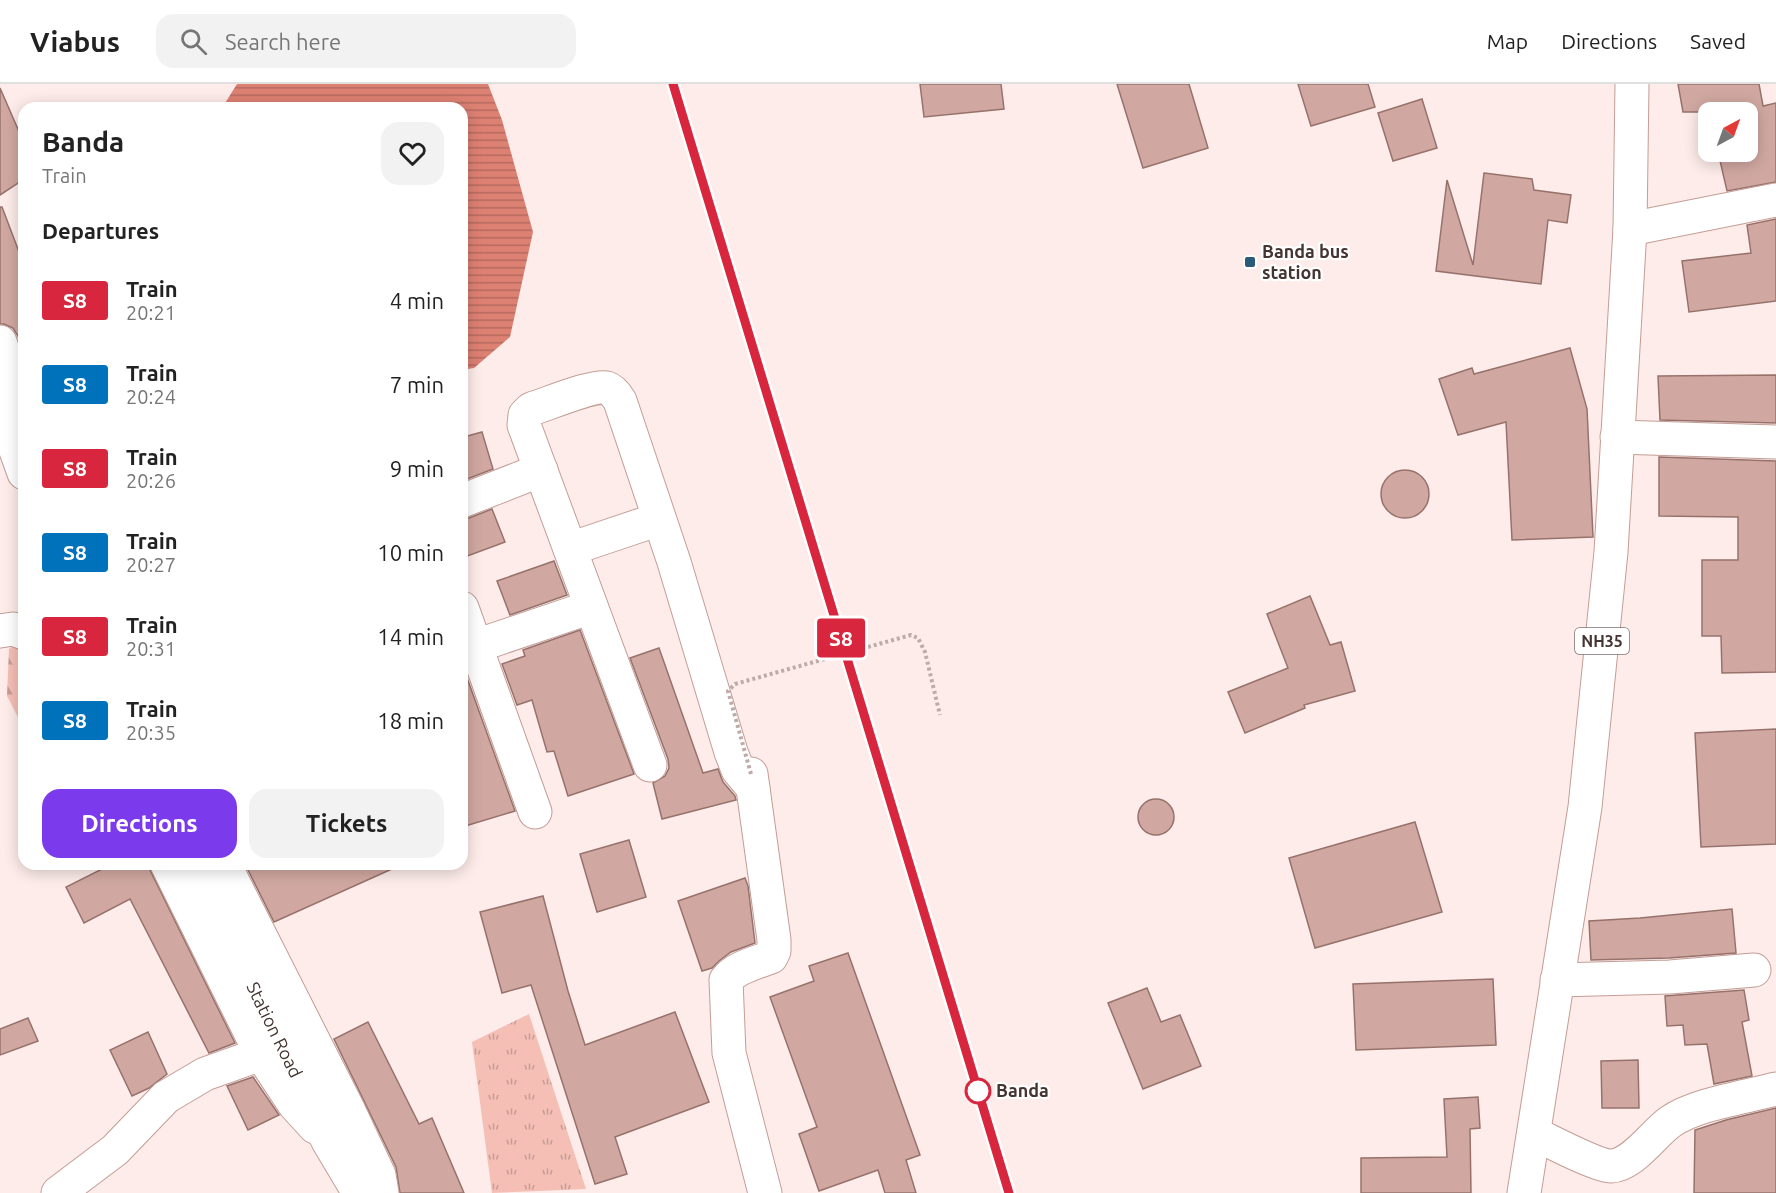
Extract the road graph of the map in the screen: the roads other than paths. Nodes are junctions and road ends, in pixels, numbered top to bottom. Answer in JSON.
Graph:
{"nodes":[{"id":1,"x":1632,"y":84,"type":"edge"},
{"id":2,"x":1776,"y":200,"type":"edge"},
{"id":3,"x":1630,"y":229,"type":"junction"},
{"id":4,"x":0,"y":342,"type":"edge"},
{"id":5,"x":18,"y":392,"type":"edge"},
{"id":6,"x":0,"y":406,"type":"edge"},
{"id":7,"x":1617,"y":437,"type":"junction"},
{"id":8,"x":1776,"y":442,"type":"edge"},
{"id":9,"x":18,"y":456,"type":"edge"},
{"id":10,"x":541,"y":470,"type":"junction"},
{"id":11,"x":468,"y":499,"type":"edge"},
{"id":12,"x":659,"y":519,"type":"junction"},
{"id":13,"x":570,"y":549,"type":"junction"},
{"id":14,"x":591,"y":607,"type":"junction"},
{"id":15,"x":468,"y":624,"type":"edge"},
{"id":16,"x":0,"y":631,"type":"edge"},
{"id":17,"x":18,"y":631,"type":"edge"},
{"id":18,"x":476,"y":646,"type":"junction"},
{"id":19,"x":650,"y":765,"type":"dead end"},
{"id":20,"x":535,"y":812,"type":"dead end"},
{"id":21,"x":170,"y":870,"type":"edge"},
{"id":22,"x":196,"y":870,"type":"edge"},
{"id":23,"x":227,"y":870,"type":"edge"},
{"id":24,"x":1754,"y":970,"type":"dead end"},
{"id":25,"x":1557,"y":980,"type":"junction"},
{"id":26,"x":271,"y":1050,"type":"junction"},
{"id":27,"x":1776,"y":1089,"type":"edge"},
{"id":28,"x":1535,"y":1134,"type":"junction"},
{"id":29,"x":58,"y":1193,"type":"edge"},
{"id":30,"x":359,"y":1193,"type":"edge"},
{"id":31,"x":382,"y":1193,"type":"edge"},
{"id":32,"x":765,"y":1193,"type":"edge"},
{"id":33,"x":1524,"y":1193,"type":"edge"}],
"edges":[{"from":1,"to":3,"type":"main road","number":"NH35"},
{"from":2,"to":3,"type":"main road"},
{"from":3,"to":7,"type":"main road","number":"NH35"},
{"from":4,"to":5,"type":"main road"},
{"from":6,"to":9,"type":"main road"},
{"from":7,"to":8,"type":"main road"},
{"from":7,"to":25,"type":"main road","number":"NH35"},
{"from":10,"to":11,"type":"main road"},
{"from":10,"to":12,"type":"main road"},
{"from":10,"to":13,"type":"main road"},
{"from":12,"to":13,"type":"main road"},
{"from":12,"to":32,"type":"main road"},
{"from":13,"to":14,"type":"main road"},
{"from":14,"to":18,"type":"main road"},
{"from":14,"to":19,"type":"main road"},
{"from":15,"to":18,"type":"main road"},
{"from":16,"to":17,"type":"main road"},
{"from":18,"to":20,"type":"main road"},
{"from":21,"to":26,"type":"main road"},
{"from":22,"to":26,"type":"main road","name":"Station Road"},
{"from":23,"to":31,"type":"main road"},
{"from":24,"to":25,"type":"main road"},
{"from":25,"to":28,"type":"main road","number":"NH35"},
{"from":26,"to":29,"type":"main road"},
{"from":26,"to":30,"type":"main road","name":"Station Road"},
{"from":27,"to":28,"type":"main road"},
{"from":28,"to":33,"type":"main road","number":"NH35"}]}
